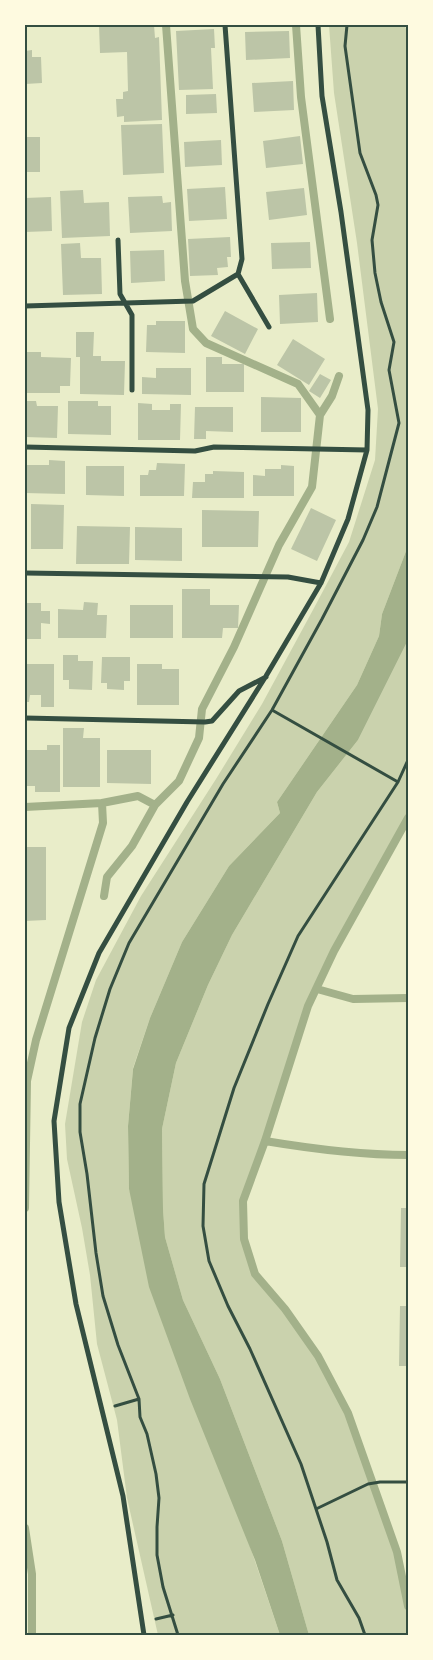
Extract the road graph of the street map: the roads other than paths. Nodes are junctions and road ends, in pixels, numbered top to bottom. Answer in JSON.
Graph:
{"nodes":[{"id":1,"x":225,"y":25,"type":"edge"},
{"id":2,"x":318,"y":25,"type":"edge"},
{"id":3,"x":118,"y":240,"type":"dead end"},
{"id":4,"x":238,"y":274,"type":"junction"},
{"id":5,"x":125,"y":303,"type":"junction"},
{"id":6,"x":25,"y":306,"type":"edge"},
{"id":7,"x":269,"y":327,"type":"dead end"},
{"id":8,"x":132,"y":390,"type":"dead end"},
{"id":9,"x":25,"y":447,"type":"edge"},
{"id":10,"x":367,"y":450,"type":"junction"},
{"id":11,"x":25,"y":573,"type":"edge"},
{"id":12,"x":321,"y":583,"type":"junction"},
{"id":13,"x":266,"y":676,"type":"junction"},
{"id":14,"x":25,"y":718,"type":"edge"},
{"id":15,"x":144,"y":1635,"type":"edge"}],
"edges":[{"from":1,"to":4,"type":"street"},
{"from":2,"to":10,"type":"street"},
{"from":3,"to":5,"type":"street"},
{"from":4,"to":5,"type":"street"},
{"from":4,"to":7,"type":"street"},
{"from":5,"to":6,"type":"street"},
{"from":5,"to":8,"type":"street"},
{"from":9,"to":10,"type":"street"},
{"from":10,"to":12,"type":"street"},
{"from":11,"to":12,"type":"street"},
{"from":12,"to":13,"type":"street"},
{"from":13,"to":14,"type":"street"},
{"from":13,"to":15,"type":"street"}]}
